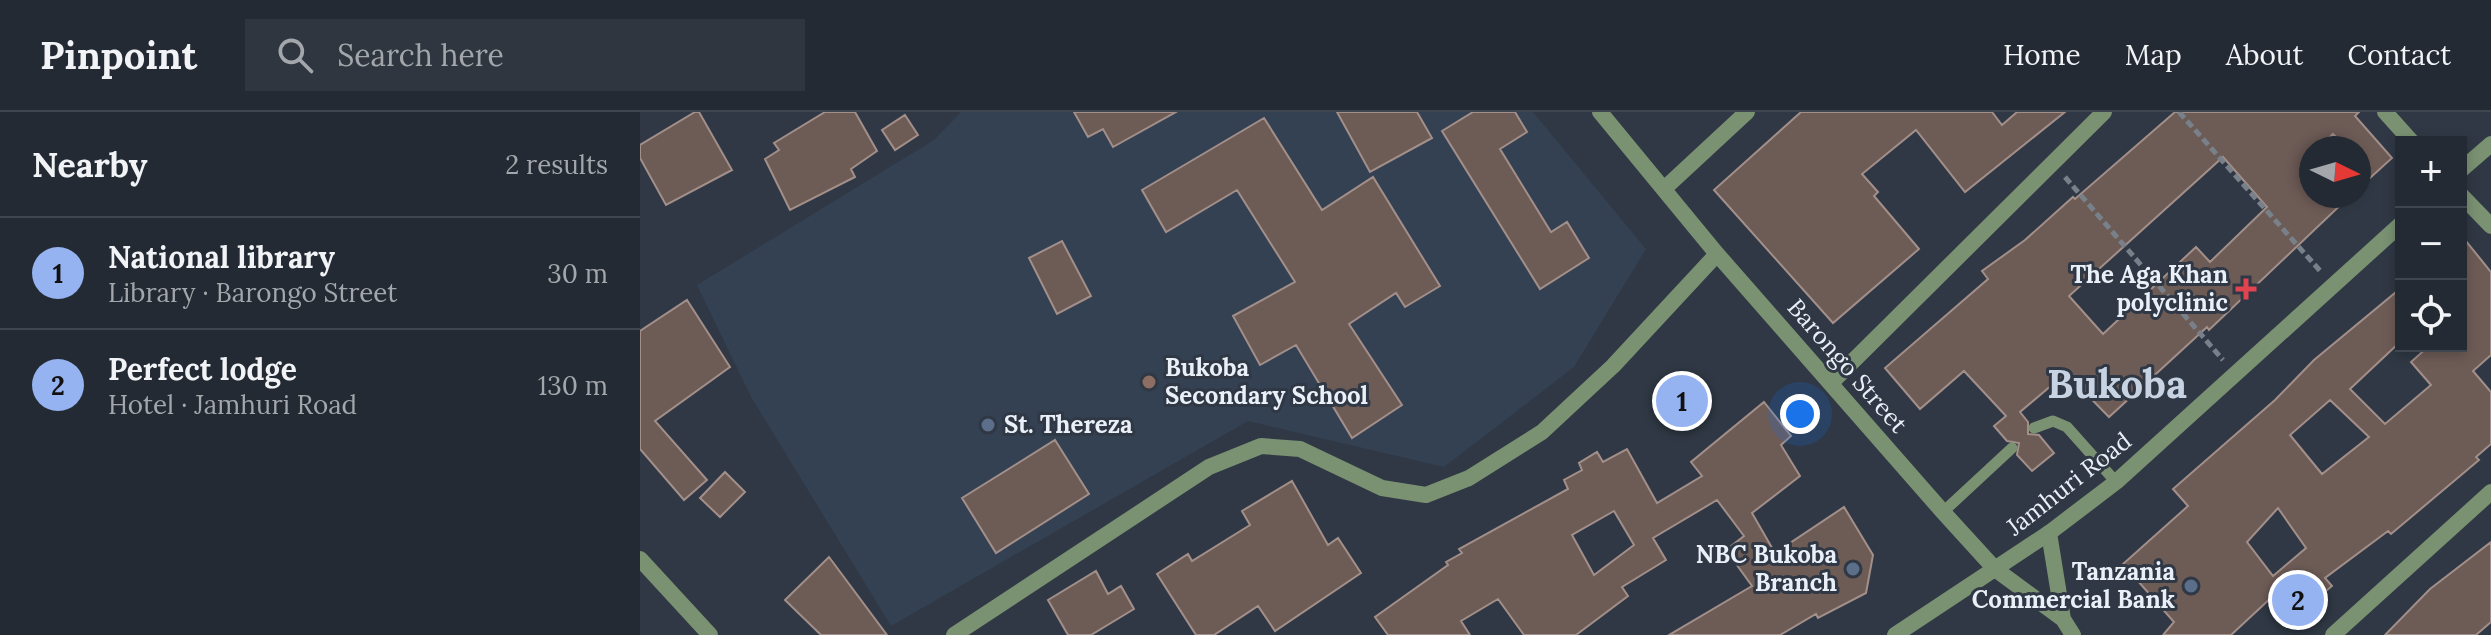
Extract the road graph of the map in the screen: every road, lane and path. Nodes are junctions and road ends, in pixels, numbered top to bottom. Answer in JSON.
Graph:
{"nodes":[{"id":1,"x":1600,"y":112,"type":"edge"},
{"id":2,"x":1747,"y":112,"type":"edge"},
{"id":3,"x":2104,"y":112,"type":"edge"},
{"id":4,"x":2179,"y":112,"type":"edge"},
{"id":5,"x":2385,"y":112,"type":"edge"},
{"id":6,"x":2407,"y":136,"type":"edge"},
{"id":7,"x":2491,"y":144,"type":"edge"},
{"id":8,"x":2051,"y":161,"type":"junction"},
{"id":9,"x":2467,"y":165,"type":"edge"},
{"id":10,"x":1665,"y":188,"type":"junction"},
{"id":11,"x":2467,"y":201,"type":"edge"},
{"id":12,"x":2491,"y":226,"type":"edge"},
{"id":13,"x":2395,"y":229,"type":"edge"},
{"id":14,"x":1717,"y":254,"type":"junction"},
{"id":15,"x":2333,"y":285,"type":"junction"},
{"id":16,"x":2235,"y":375,"type":"junction"},
{"id":17,"x":1831,"y":383,"type":"junction"},
{"id":18,"x":2034,"y":428,"type":"dead end"},
{"id":19,"x":2012,"y":448,"type":"dead end"},
{"id":20,"x":2116,"y":482,"type":"junction"},
{"id":21,"x":2491,"y":492,"type":"edge"},
{"id":22,"x":1943,"y":512,"type":"junction"},
{"id":23,"x":2049,"y":533,"type":"junction"},
{"id":24,"x":640,"y":559,"type":"edge"},
{"id":25,"x":1995,"y":569,"type":"junction"},
{"id":26,"x":2063,"y":619,"type":"junction"},
{"id":27,"x":710,"y":635,"type":"edge"},
{"id":28,"x":954,"y":635,"type":"edge"},
{"id":29,"x":1895,"y":635,"type":"edge"},
{"id":30,"x":2073,"y":635,"type":"edge"},
{"id":31,"x":2333,"y":635,"type":"edge"}],
"edges":[{"from":1,"to":10,"type":"street","name":"Barongo Street"},
{"from":2,"to":10,"type":"street"},
{"from":3,"to":8,"type":"street"},
{"from":4,"to":15,"type":"path"},
{"from":5,"to":6,"type":"street"},
{"from":7,"to":9,"type":"street"},
{"from":8,"to":16,"type":"path"},
{"from":8,"to":17,"type":"street"},
{"from":10,"to":14,"type":"street","name":"Barongo Street"},
{"from":11,"to":12,"type":"street"},
{"from":13,"to":15,"type":"street","name":"Jamhuri Road"},
{"from":14,"to":17,"type":"street","name":"Barongo Street"},
{"from":14,"to":28,"type":"street"},
{"from":15,"to":16,"type":"street","name":"Jamhuri Road"},
{"from":16,"to":20,"type":"street","name":"Jamhuri Road"},
{"from":17,"to":22,"type":"street","name":"Barongo Street"},
{"from":18,"to":20,"type":"lane"},
{"from":19,"to":22,"type":"lane"},
{"from":20,"to":23,"type":"street","name":"Jamhuri Road"},
{"from":21,"to":31,"type":"street"},
{"from":22,"to":25,"type":"street","name":"Barongo Street"},
{"from":23,"to":25,"type":"street","name":"Jamhuri Road"},
{"from":23,"to":26,"type":"street"},
{"from":24,"to":27,"type":"street"},
{"from":25,"to":26,"type":"street","name":"Barongo Street"},
{"from":25,"to":29,"type":"street","name":"Jamhuri Road"},
{"from":26,"to":30,"type":"street","name":"Barongo Street"}]}
